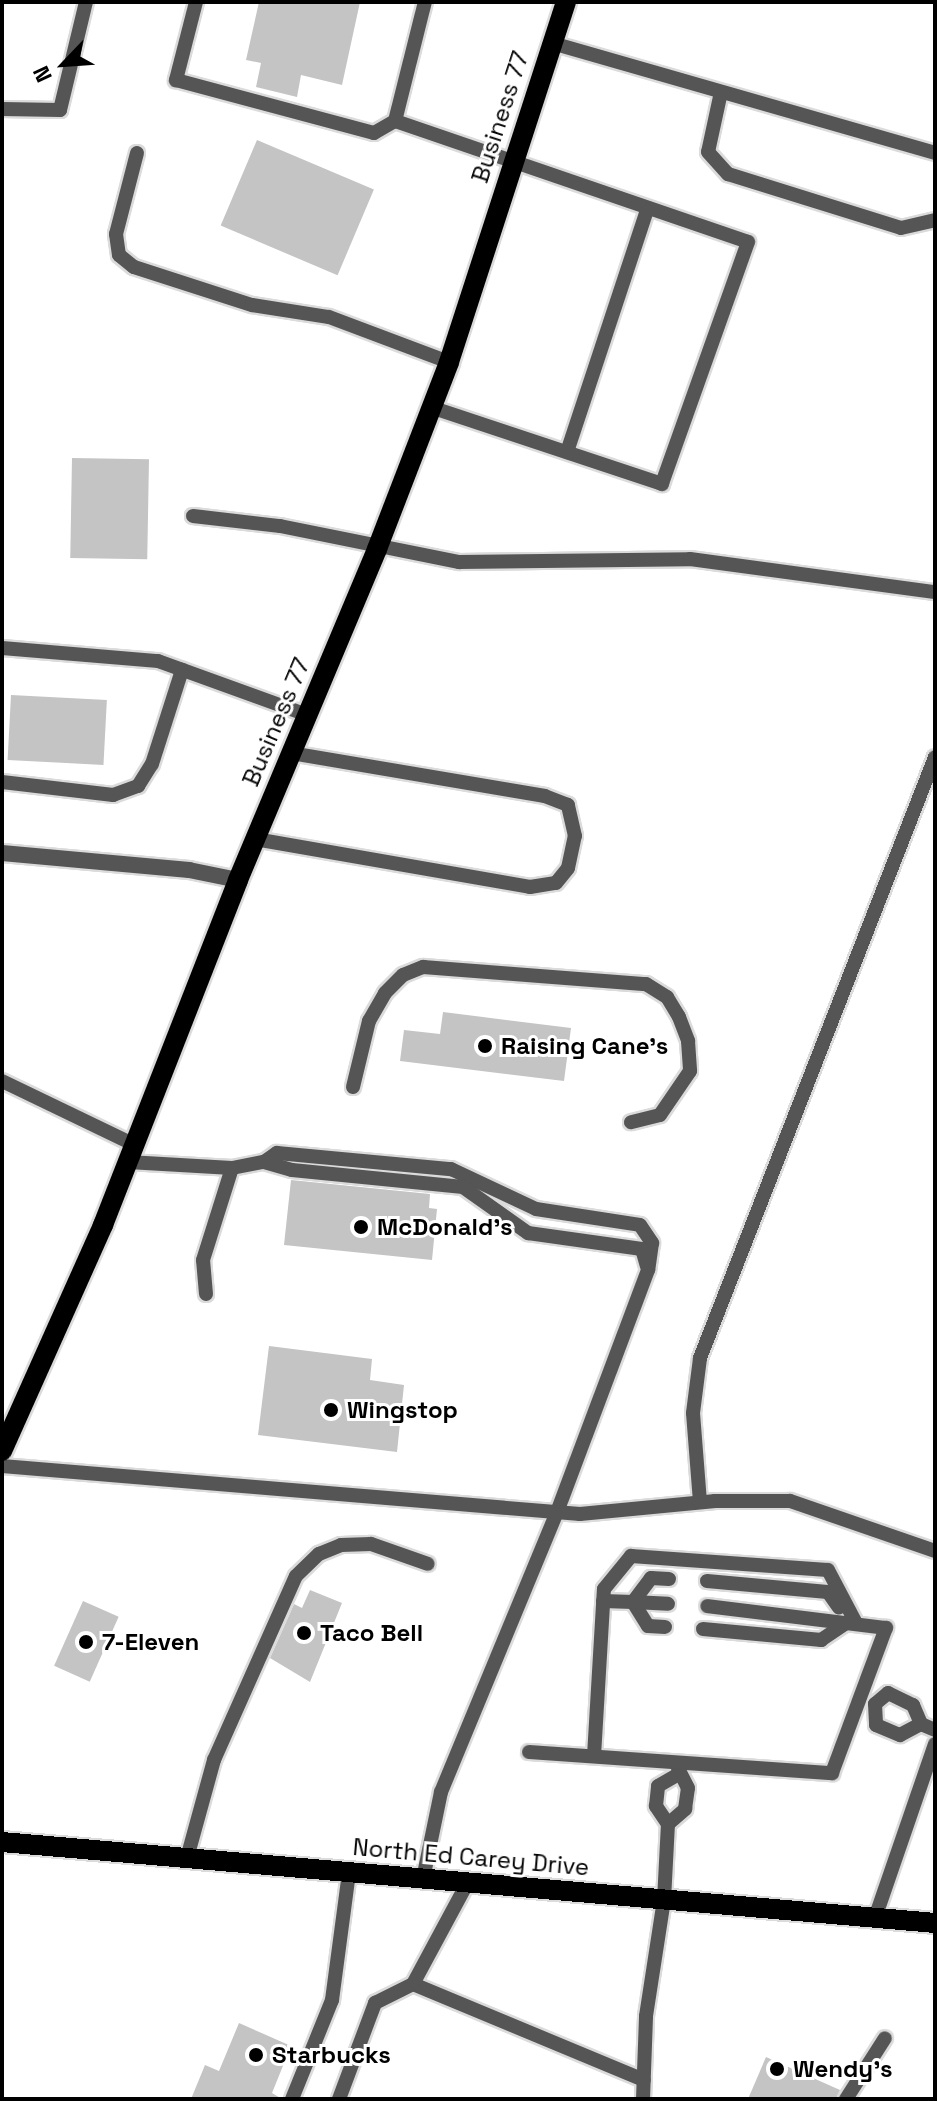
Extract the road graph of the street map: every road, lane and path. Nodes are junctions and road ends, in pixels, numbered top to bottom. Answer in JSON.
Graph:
{"nodes":[{"id":1,"x":86,"y":2,"type":"edge"},
{"id":2,"x":196,"y":2,"type":"edge"},
{"id":3,"x":425,"y":2,"type":"edge"},
{"id":4,"x":566,"y":2,"type":"edge"},
{"id":5,"x":552,"y":43,"type":"junction"},
{"id":6,"x":721,"y":92,"type":"junction"},
{"id":7,"x":2,"y":109,"type":"edge"},
{"id":8,"x":395,"y":121,"type":"junction"},
{"id":9,"x":137,"y":153,"type":"dead end"},
{"id":10,"x":935,"y":153,"type":"edge"},
{"id":11,"x":512,"y":162,"type":"junction"},
{"id":12,"x":647,"y":210,"type":"junction"},
{"id":13,"x":935,"y":220,"type":"edge"},
{"id":14,"x":449,"y":362,"type":"junction"},
{"id":15,"x":431,"y":407,"type":"junction"},
{"id":16,"x":567,"y":452,"type":"junction"},
{"id":17,"x":193,"y":516,"type":"dead end"},
{"id":18,"x":377,"y":549,"type":"junction"},
{"id":19,"x":935,"y":592,"type":"edge"},
{"id":20,"x":2,"y":648,"type":"edge"},
{"id":21,"x":182,"y":670,"type":"junction"},
{"id":22,"x":307,"y":715,"type":"junction"},
{"id":23,"x":292,"y":753,"type":"junction"},
{"id":24,"x":935,"y":757,"type":"edge"},
{"id":25,"x":2,"y":782,"type":"edge"},
{"id":26,"x":255,"y":839,"type":"junction"},
{"id":27,"x":2,"y":853,"type":"edge"},
{"id":28,"x":238,"y":880,"type":"junction"},
{"id":29,"x":2,"y":1081,"type":"edge"},
{"id":30,"x":353,"y":1087,"type":"dead end"},
{"id":31,"x":631,"y":1122,"type":"dead end"},
{"id":32,"x":131,"y":1153,"type":"junction"},
{"id":33,"x":264,"y":1162,"type":"junction"},
{"id":34,"x":232,"y":1168,"type":"junction"},
{"id":35,"x":648,"y":1270,"type":"junction"},
{"id":36,"x":206,"y":1294,"type":"dead end"},
{"id":37,"x":2,"y":1451,"type":"edge"},
{"id":38,"x":2,"y":1466,"type":"edge"},
{"id":39,"x":700,"y":1502,"type":"junction"},
{"id":40,"x":557,"y":1512,"type":"junction"},
{"id":41,"x":935,"y":1551,"type":"edge"},
{"id":42,"x":428,"y":1564,"type":"dead end"},
{"id":43,"x":669,"y":1579,"type":"dead end"},
{"id":44,"x":707,"y":1581,"type":"dead end"},
{"id":45,"x":603,"y":1601,"type":"junction"},
{"id":46,"x":633,"y":1602,"type":"junction"},
{"id":47,"x":668,"y":1604,"type":"dead end"},
{"id":48,"x":707,"y":1606,"type":"dead end"},
{"id":49,"x":852,"y":1622,"type":"junction"},
{"id":50,"x":665,"y":1627,"type":"dead end"},
{"id":51,"x":703,"y":1629,"type":"dead end"},
{"id":52,"x":867,"y":1701,"type":"junction"},
{"id":53,"x":928,"y":1727,"type":"edge"},
{"id":54,"x":935,"y":1744,"type":"edge"},
{"id":55,"x":529,"y":1752,"type":"dead end"},
{"id":56,"x":594,"y":1756,"type":"junction"},
{"id":57,"x":678,"y":1768,"type":"junction"},
{"id":58,"x":668,"y":1824,"type":"junction"},
{"id":59,"x":2,"y":1842,"type":"edge"},
{"id":60,"x":187,"y":1858,"type":"junction"},
{"id":61,"x":349,"y":1872,"type":"junction"},
{"id":62,"x":423,"y":1879,"type":"junction"},
{"id":63,"x":468,"y":1882,"type":"junction"},
{"id":64,"x":664,"y":1900,"type":"junction"},
{"id":65,"x":875,"y":1918,"type":"junction"},
{"id":66,"x":935,"y":1923,"type":"edge"},
{"id":67,"x":413,"y":1984,"type":"junction"},
{"id":68,"x":885,"y":2038,"type":"dead end"},
{"id":69,"x":644,"y":2080,"type":"junction"},
{"id":70,"x":292,"y":2099,"type":"edge"},
{"id":71,"x":339,"y":2099,"type":"edge"},
{"id":72,"x":643,"y":2099,"type":"edge"},
{"id":73,"x":846,"y":2099,"type":"edge"}],
"edges":[{"from":1,"to":7,"type":"lane"},
{"from":2,"to":8,"type":"lane"},
{"from":3,"to":8,"type":"lane"},
{"from":4,"to":5,"type":"main road","name":"Business 77"},
{"from":5,"to":6,"type":"lane"},
{"from":5,"to":11,"type":"main road","name":"Business 77"},
{"from":6,"to":10,"type":"lane"},
{"from":6,"to":13,"type":"lane"},
{"from":8,"to":11,"type":"lane"},
{"from":9,"to":14,"type":"lane"},
{"from":11,"to":12,"type":"lane"},
{"from":11,"to":14,"type":"main road","name":"Business 77"},
{"from":12,"to":16,"type":"lane"},
{"from":12,"to":16,"type":"lane"},
{"from":14,"to":15,"type":"main road","name":"Business 77"},
{"from":15,"to":16,"type":"lane"},
{"from":15,"to":18,"type":"main road","name":"Business 77"},
{"from":17,"to":18,"type":"lane"},
{"from":18,"to":19,"type":"lane"},
{"from":18,"to":22,"type":"main road","name":"Business 77"},
{"from":20,"to":21,"type":"lane"},
{"from":21,"to":22,"type":"lane"},
{"from":21,"to":25,"type":"lane"},
{"from":22,"to":23,"type":"main road","name":"Business 77"},
{"from":23,"to":26,"type":"main road","name":"Business 77"},
{"from":23,"to":26,"type":"lane"},
{"from":24,"to":39,"type":"lane"},
{"from":26,"to":28,"type":"main road","name":"Business 77"},
{"from":27,"to":28,"type":"street"},
{"from":28,"to":32,"type":"main road","name":"Business 77"},
{"from":29,"to":32,"type":"lane"},
{"from":30,"to":31,"type":"lane"},
{"from":32,"to":34,"type":"lane"},
{"from":32,"to":37,"type":"main road","name":"Business 77"},
{"from":33,"to":34,"type":"lane"},
{"from":33,"to":35,"type":"lane"},
{"from":33,"to":35,"type":"lane"},
{"from":34,"to":36,"type":"lane"},
{"from":35,"to":40,"type":"lane"},
{"from":38,"to":40,"type":"lane"},
{"from":39,"to":40,"type":"lane"},
{"from":39,"to":41,"type":"lane"},
{"from":40,"to":62,"type":"lane"},
{"from":42,"to":60,"type":"lane"},
{"from":43,"to":46,"type":"lane"},
{"from":44,"to":49,"type":"lane"},
{"from":45,"to":46,"type":"lane"},
{"from":45,"to":49,"type":"lane"},
{"from":45,"to":56,"type":"lane"},
{"from":46,"to":47,"type":"lane"},
{"from":46,"to":50,"type":"lane"},
{"from":48,"to":49,"type":"lane"},
{"from":49,"to":51,"type":"lane"},
{"from":49,"to":52,"type":"lane"},
{"from":52,"to":53,"type":"lane"},
{"from":52,"to":53,"type":"lane"},
{"from":52,"to":57,"type":"lane"},
{"from":54,"to":65,"type":"lane"},
{"from":55,"to":56,"type":"lane"},
{"from":56,"to":57,"type":"lane"},
{"from":57,"to":58,"type":"lane"},
{"from":57,"to":58,"type":"lane"},
{"from":58,"to":64,"type":"lane"},
{"from":59,"to":60,"type":"main road","name":"North Ed Carey Drive"},
{"from":60,"to":61,"type":"main road","name":"North Ed Carey Drive"},
{"from":61,"to":62,"type":"main road","name":"North Ed Carey Drive"},
{"from":61,"to":70,"type":"lane"},
{"from":62,"to":63,"type":"main road","name":"North Ed Carey Drive"},
{"from":63,"to":64,"type":"main road","name":"North Ed Carey Drive"},
{"from":63,"to":67,"type":"lane"},
{"from":64,"to":65,"type":"main road","name":"North Ed Carey Drive"},
{"from":64,"to":69,"type":"lane"},
{"from":65,"to":66,"type":"main road","name":"North Ed Carey Drive"},
{"from":67,"to":69,"type":"lane"},
{"from":67,"to":71,"type":"lane"},
{"from":68,"to":73,"type":"lane"},
{"from":69,"to":72,"type":"lane"}]}
